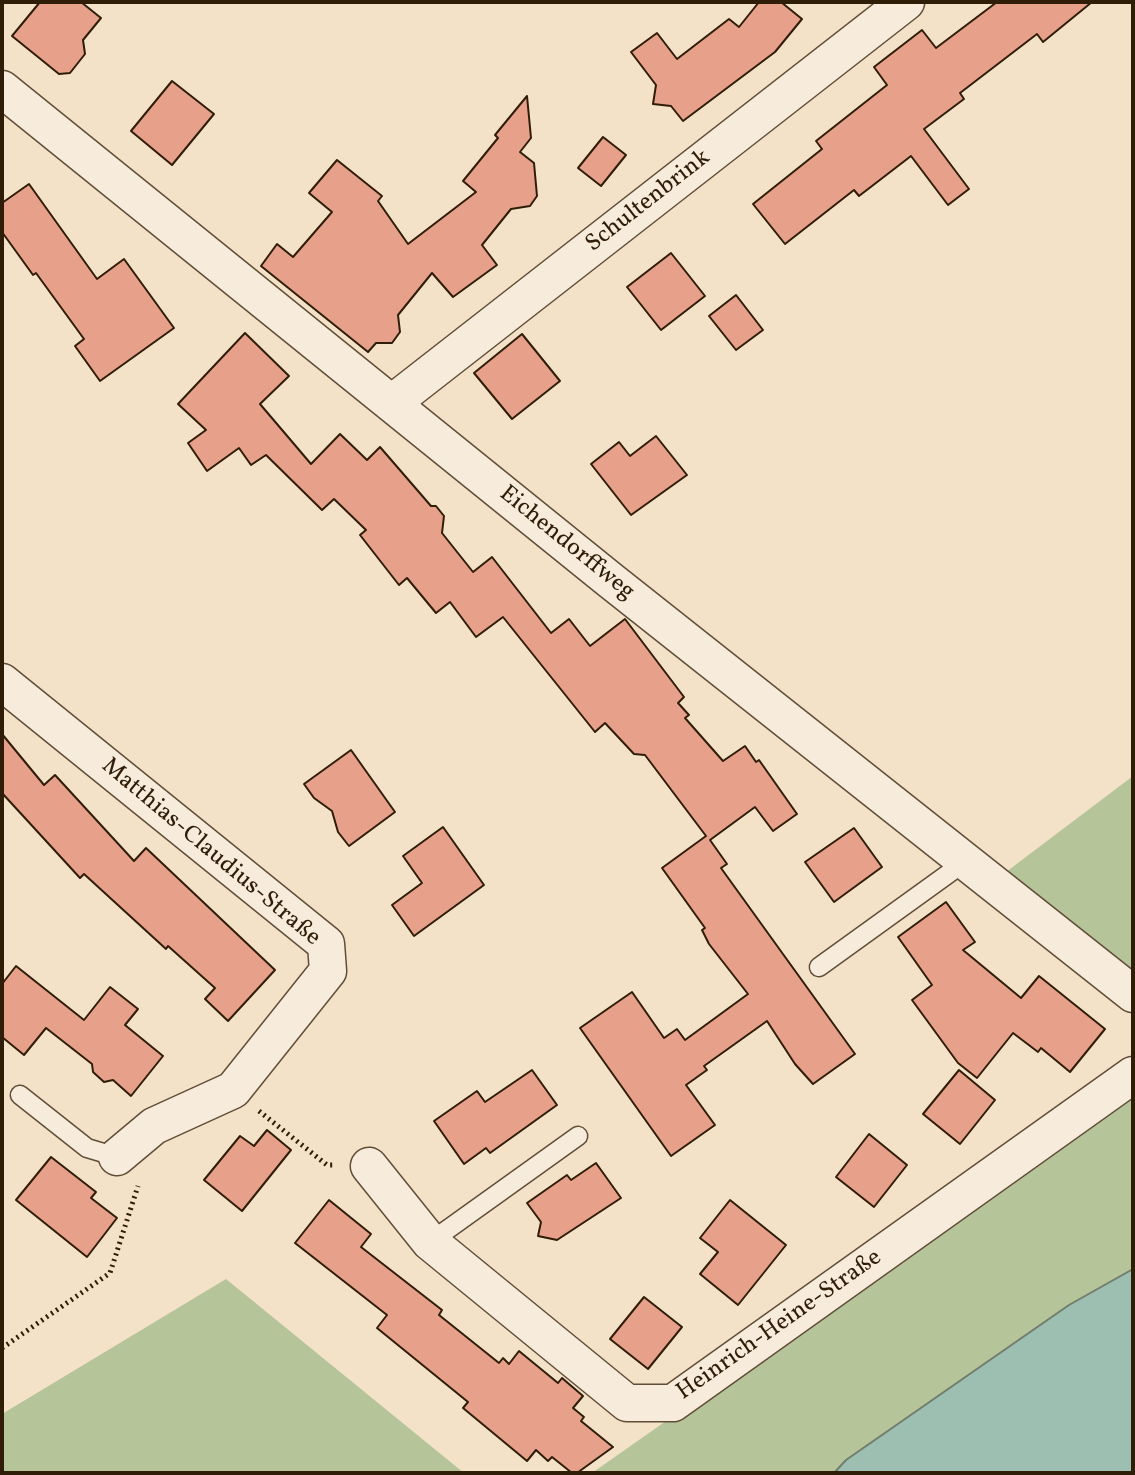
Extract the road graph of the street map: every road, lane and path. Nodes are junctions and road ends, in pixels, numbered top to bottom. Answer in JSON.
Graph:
{"nodes":[{"id":1,"x":906,"y":2,"type":"edge"},
{"id":2,"x":2,"y":89,"type":"edge"},
{"id":3,"x":392,"y":403,"type":"junction"},
{"id":4,"x":2,"y":682,"type":"edge"},
{"id":5,"x":966,"y":861,"type":"junction"},
{"id":6,"x":819,"y":967,"type":"dead end"},
{"id":7,"x":1133,"y":994,"type":"edge"},
{"id":8,"x":1133,"y":1075,"type":"edge"},
{"id":9,"x":233,"y":1090,"type":"junction"},
{"id":10,"x":20,"y":1095,"type":"dead end"},
{"id":11,"x":578,"y":1136,"type":"dead end"},
{"id":12,"x":117,"y":1157,"type":"joint"},
{"id":13,"x":369,"y":1166,"type":"joint"},
{"id":14,"x":139,"y":1185,"type":"dead end"},
{"id":15,"x":430,"y":1242,"type":"junction"},
{"id":16,"x":2,"y":1348,"type":"edge"}],
"edges":[{"from":1,"to":3,"type":"street","name":"Schultenbrink"},
{"from":2,"to":3,"type":"street","name":"Eichendorffweg"},
{"from":3,"to":5,"type":"street","name":"Eichendorffweg"},
{"from":4,"to":9,"type":"street","name":"Matthias-Claudius-Straße"},
{"from":5,"to":6,"type":"lane"},
{"from":5,"to":7,"type":"street","name":"Eichendorffweg"},
{"from":8,"to":15,"type":"street","name":"Heinrich-Heine-Straße"},
{"from":9,"to":12,"type":"street","name":"Matthias-Claudius-Straße"},
{"from":9,"to":13,"type":"path"},
{"from":10,"to":12,"type":"lane"},
{"from":11,"to":15,"type":"lane"},
{"from":13,"to":15,"type":"street","name":"Heinrich-Heine-Straße"},
{"from":14,"to":16,"type":"path"}]}
